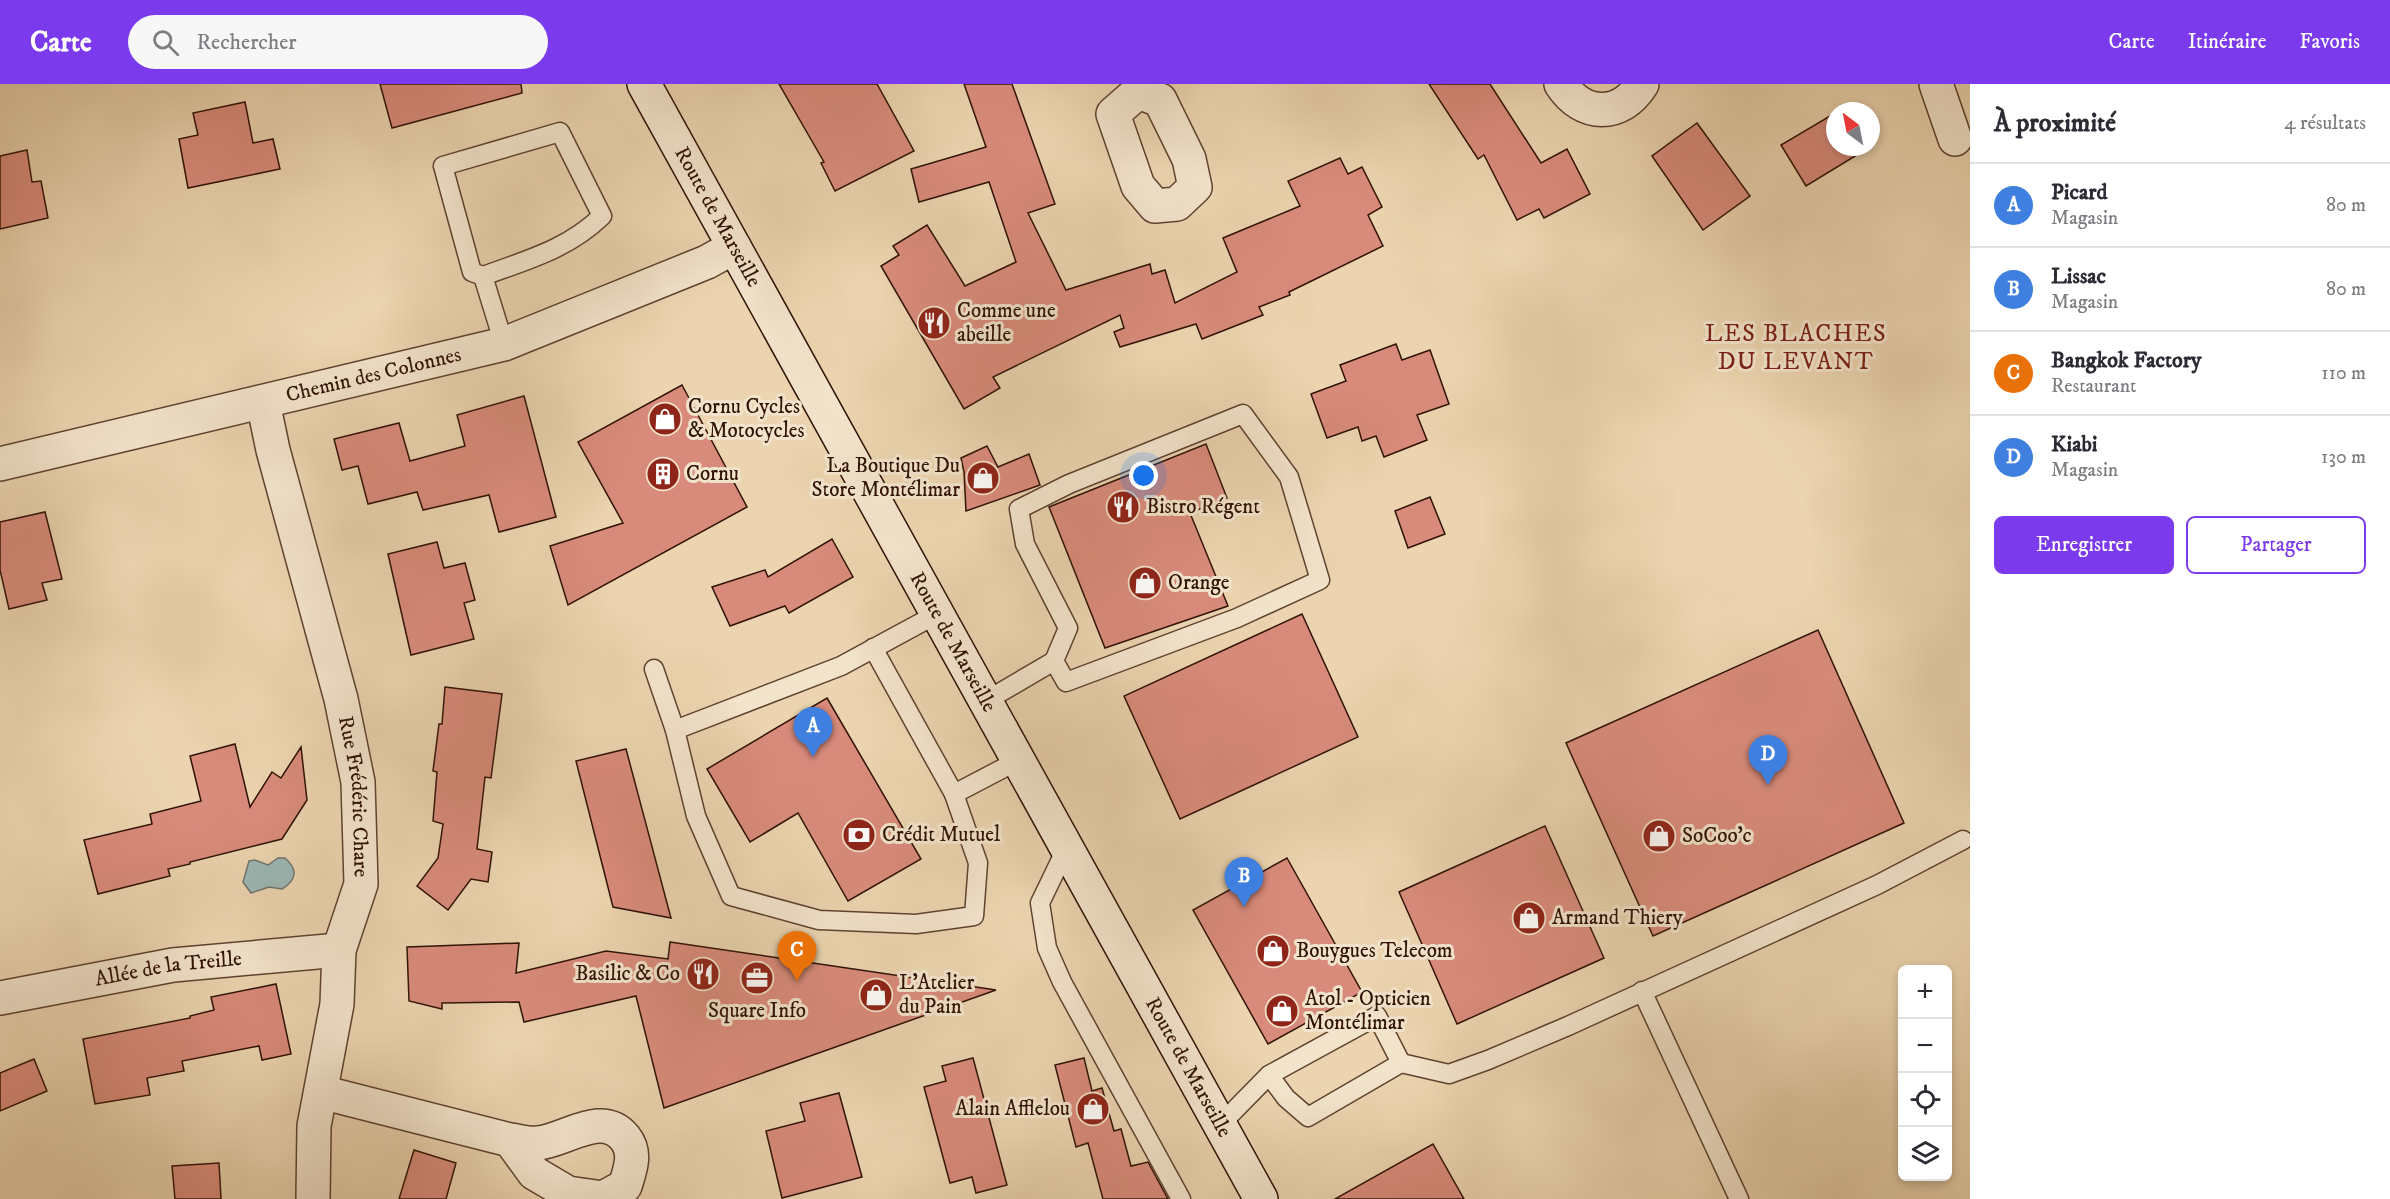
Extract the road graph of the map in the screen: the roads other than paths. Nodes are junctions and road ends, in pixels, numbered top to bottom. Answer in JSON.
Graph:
{"nodes":[{"id":1,"x":644,"y":84,"type":"edge"},
{"id":2,"x":1561,"y":84,"type":"edge"},
{"id":3,"x":1642,"y":84,"type":"edge"},
{"id":4,"x":1936,"y":84,"type":"edge"},
{"id":5,"x":1955,"y":139,"type":"dead end"},
{"id":6,"x":734,"y":247,"type":"junction"},
{"id":7,"x":483,"y":276,"type":"junction"},
{"id":8,"x":504,"y":344,"type":"junction"},
{"id":9,"x":263,"y":402,"type":"junction"},
{"id":10,"x":0,"y":464,"type":"edge"},
{"id":11,"x":937,"y":614,"type":"junction"},
{"id":12,"x":873,"y":648,"type":"junction"},
{"id":13,"x":1054,"y":662,"type":"junction"},
{"id":14,"x":654,"y":669,"type":"dead end"},
{"id":15,"x":984,"y":702,"type":"junction"},
{"id":16,"x":675,"y":730,"type":"junction"},
{"id":17,"x":1017,"y":761,"type":"junction"},
{"id":18,"x":954,"y":794,"type":"junction"},
{"id":19,"x":1963,"y":840,"type":"dead end"},
{"id":20,"x":1066,"y":849,"type":"junction"},
{"id":21,"x":339,"y":950,"type":"junction"},
{"id":22,"x":1642,"y":991,"type":"junction"},
{"id":23,"x":0,"y":998,"type":"edge"},
{"id":24,"x":1401,"y":1063,"type":"junction"},
{"id":25,"x":1263,"y":1082,"type":"junction"},
{"id":26,"x":321,"y":1092,"type":"junction"},
{"id":27,"x":1220,"y":1125,"type":"junction"},
{"id":28,"x":510,"y":1140,"type":"dead end"},
{"id":29,"x":313,"y":1199,"type":"edge"},
{"id":30,"x":1181,"y":1199,"type":"edge"},
{"id":31,"x":1261,"y":1199,"type":"edge"},
{"id":32,"x":1738,"y":1199,"type":"edge"}],
"edges":[{"from":1,"to":6,"type":"street","name":"Route de Marseille"},
{"from":2,"to":3,"type":"street"},
{"from":4,"to":5,"type":"street"},
{"from":6,"to":8,"type":"street","name":"Chemin des Colonnes"},
{"from":6,"to":11,"type":"street","name":"Route de Marseille"},
{"from":7,"to":7,"type":"lane"},
{"from":7,"to":8,"type":"lane"},
{"from":8,"to":9,"type":"street","name":"Chemin des Colonnes"},
{"from":9,"to":10,"type":"street","name":"Chemin des Colonnes"},
{"from":9,"to":21,"type":"street","name":"Rue Frédéric Chare"},
{"from":11,"to":12,"type":"lane"},
{"from":11,"to":15,"type":"street","name":"Route de Marseille"},
{"from":12,"to":16,"type":"lane"},
{"from":12,"to":18,"type":"lane"},
{"from":13,"to":13,"type":"lane"},
{"from":13,"to":15,"type":"lane"},
{"from":14,"to":16,"type":"lane"},
{"from":15,"to":17,"type":"street","name":"Route de Marseille"},
{"from":16,"to":18,"type":"lane"},
{"from":17,"to":18,"type":"lane"},
{"from":17,"to":20,"type":"street","name":"Route de Marseille"},
{"from":19,"to":22,"type":"lane"},
{"from":20,"to":27,"type":"street","name":"Route de Marseille"},
{"from":20,"to":30,"type":"lane"},
{"from":21,"to":23,"type":"street","name":"Allée de la Treille"},
{"from":21,"to":26,"type":"street","name":"Rue Frédéric Chare"},
{"from":22,"to":24,"type":"lane"},
{"from":22,"to":32,"type":"lane"},
{"from":24,"to":25,"type":"lane"},
{"from":24,"to":25,"type":"lane"},
{"from":25,"to":27,"type":"lane"},
{"from":26,"to":28,"type":"street"},
{"from":26,"to":29,"type":"street","name":"Rue Frédéric Chare"},
{"from":27,"to":31,"type":"street","name":"Route de Marseille"}]}
